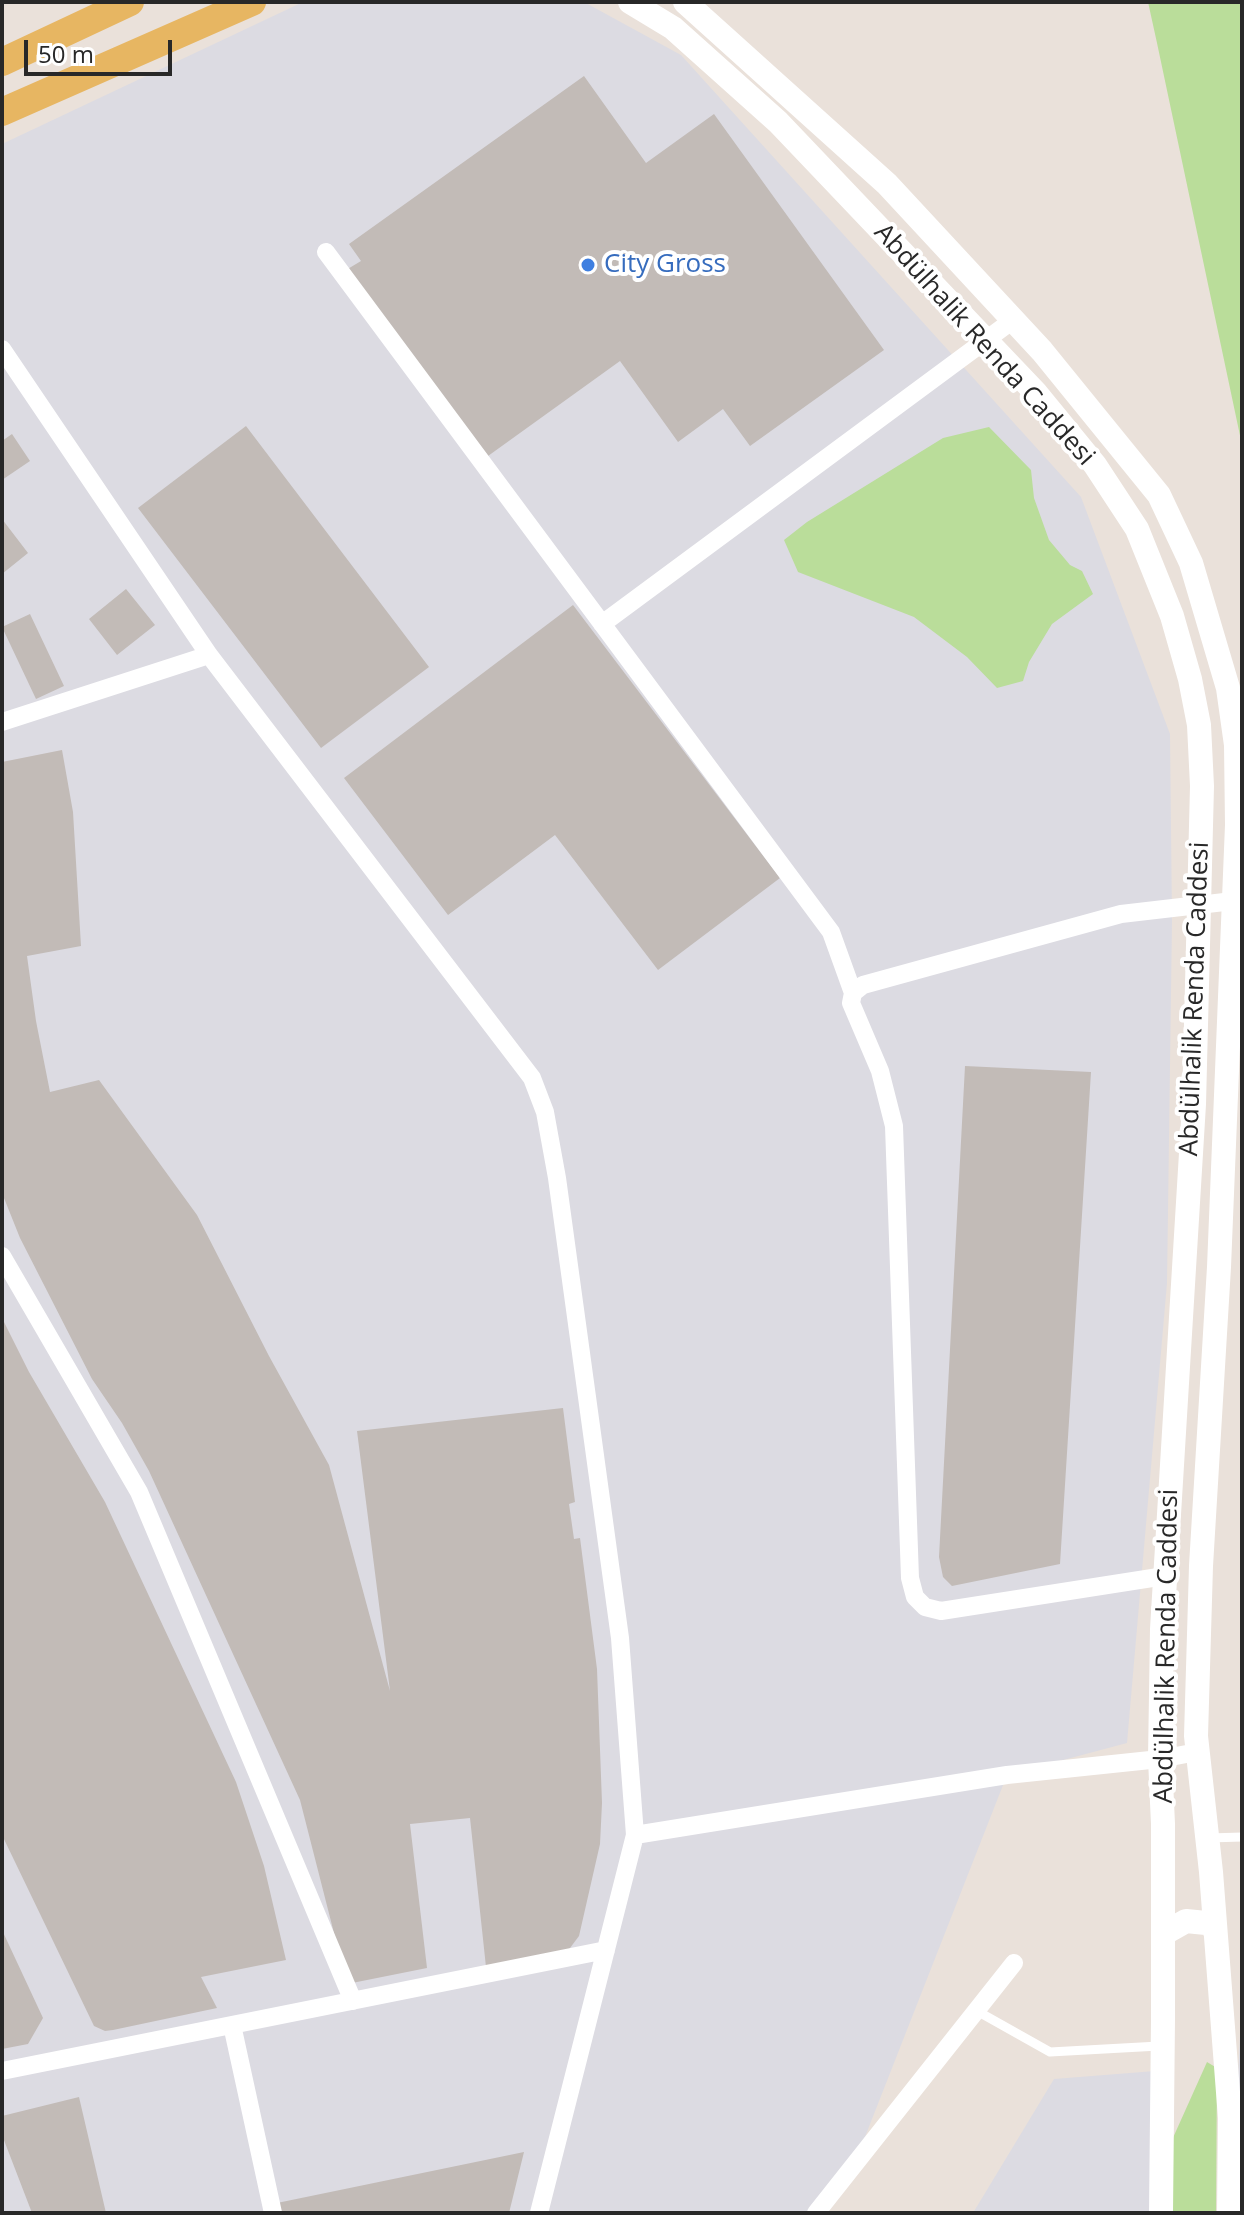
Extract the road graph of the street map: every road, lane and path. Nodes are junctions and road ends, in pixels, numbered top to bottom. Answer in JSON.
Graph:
{"nodes":[{"id":1,"x":130,"y":2,"type":"edge"},
{"id":2,"x":252,"y":2,"type":"edge"},
{"id":3,"x":630,"y":2,"type":"edge"},
{"id":4,"x":685,"y":2,"type":"edge"},
{"id":5,"x":2,"y":62,"type":"edge"},
{"id":6,"x":2,"y":112,"type":"edge"},
{"id":7,"x":326,"y":252,"type":"dead end"},
{"id":8,"x":1013,"y":320,"type":"junction"},
{"id":9,"x":986,"y":340,"type":"junction"},
{"id":10,"x":2,"y":349,"type":"edge"},
{"id":11,"x":602,"y":624,"type":"junction"},
{"id":12,"x":209,"y":655,"type":"junction"},
{"id":13,"x":2,"y":722,"type":"edge"},
{"id":14,"x":1233,"y":901,"type":"junction"},
{"id":15,"x":1199,"y":904,"type":"junction"},
{"id":16,"x":853,"y":993,"type":"junction"},
{"id":17,"x":2,"y":1256,"type":"edge"},
{"id":18,"x":1165,"y":1576,"type":"junction"},
{"id":19,"x":1197,"y":1752,"type":"junction"},
{"id":20,"x":1160,"y":1759,"type":"junction"},
{"id":21,"x":635,"y":1835,"type":"junction"},
{"id":22,"x":1242,"y":1837,"type":"edge"},
{"id":23,"x":1207,"y":1838,"type":"junction"},
{"id":24,"x":1215,"y":1928,"type":"junction"},
{"id":25,"x":1163,"y":1934,"type":"junction"},
{"id":26,"x":606,"y":1950,"type":"junction"},
{"id":27,"x":1014,"y":1963,"type":"dead end"},
{"id":28,"x":353,"y":2001,"type":"junction"},
{"id":29,"x":977,"y":2011,"type":"junction"},
{"id":30,"x":232,"y":2025,"type":"junction"},
{"id":31,"x":1163,"y":2046,"type":"junction"},
{"id":32,"x":2,"y":2071,"type":"edge"},
{"id":33,"x":273,"y":2213,"type":"edge"},
{"id":34,"x":539,"y":2213,"type":"edge"},
{"id":35,"x":816,"y":2213,"type":"edge"},
{"id":36,"x":1161,"y":2213,"type":"edge"},
{"id":37,"x":1229,"y":2213,"type":"edge"}],
"edges":[{"from":1,"to":5,"type":"main road"},
{"from":2,"to":6,"type":"main road"},
{"from":3,"to":9,"type":"main road","name":"Abdülhalik Renda Caddesi"},
{"from":4,"to":8,"type":"main road","name":"Abdülhalik Renda Caddesi"},
{"from":7,"to":11,"type":"street"},
{"from":8,"to":9,"type":"street"},
{"from":8,"to":14,"type":"main road","name":"Abdülhalik Renda Caddesi"},
{"from":9,"to":11,"type":"street"},
{"from":9,"to":15,"type":"main road","name":"Abdülhalik Renda Caddesi"},
{"from":10,"to":12,"type":"street"},
{"from":11,"to":16,"type":"street"},
{"from":12,"to":13,"type":"street"},
{"from":12,"to":21,"type":"street"},
{"from":14,"to":15,"type":"street"},
{"from":14,"to":19,"type":"main road","name":"Abdülhalik Renda Caddesi"},
{"from":15,"to":16,"type":"street"},
{"from":15,"to":18,"type":"main road","name":"Abdülhalik Renda Caddesi"},
{"from":16,"to":18,"type":"street"},
{"from":17,"to":28,"type":"street"},
{"from":18,"to":20,"type":"main road","name":"Abdülhalik Renda Caddesi"},
{"from":19,"to":20,"type":"street"},
{"from":19,"to":23,"type":"main road","name":"Abdülhalik Renda Caddesi"},
{"from":20,"to":21,"type":"street"},
{"from":20,"to":25,"type":"main road","name":"Abdülhalik Renda Caddesi"},
{"from":21,"to":26,"type":"street"},
{"from":22,"to":23,"type":"lane"},
{"from":23,"to":24,"type":"main road","name":"Abdülhalik Renda Caddesi"},
{"from":24,"to":25,"type":"main road"},
{"from":24,"to":37,"type":"main road","name":"Abdülhalik Renda Caddesi"},
{"from":25,"to":31,"type":"main road","name":"Abdülhalik Renda Caddesi"},
{"from":26,"to":28,"type":"street"},
{"from":26,"to":34,"type":"street"},
{"from":27,"to":29,"type":"street"},
{"from":28,"to":30,"type":"street"},
{"from":29,"to":31,"type":"lane"},
{"from":29,"to":35,"type":"street"},
{"from":30,"to":32,"type":"street"},
{"from":30,"to":33,"type":"street"},
{"from":31,"to":36,"type":"main road","name":"Abdülhalik Renda Caddesi"}]}
